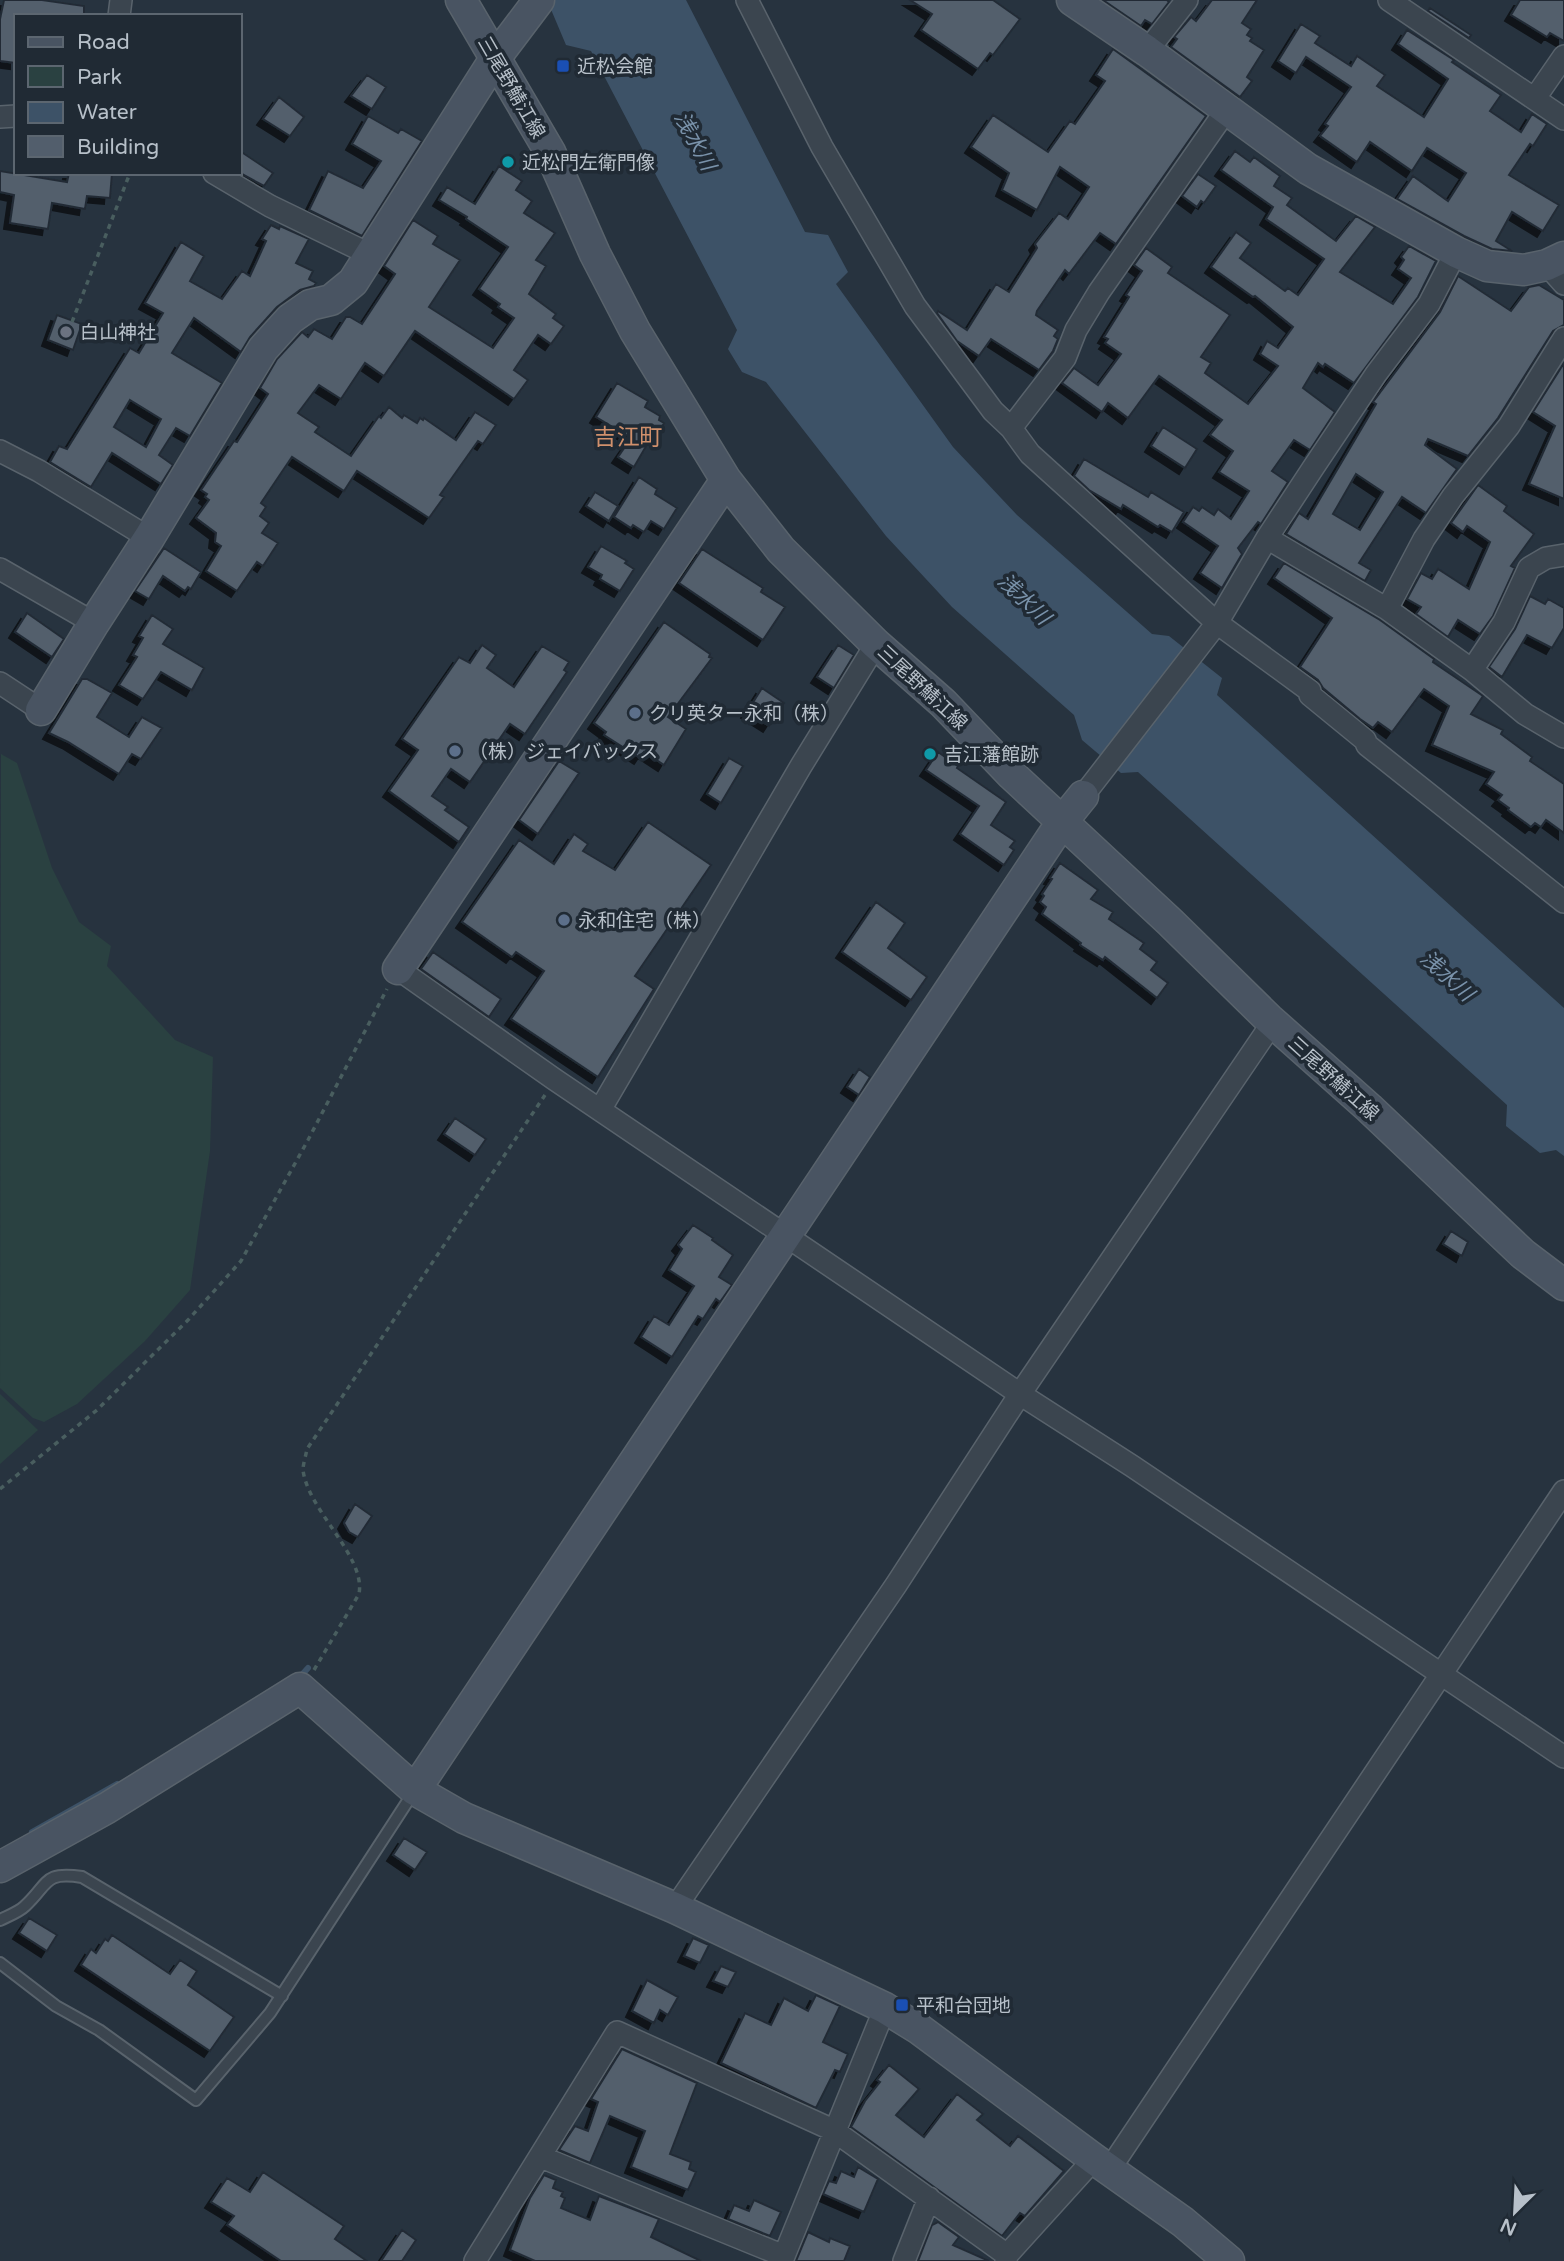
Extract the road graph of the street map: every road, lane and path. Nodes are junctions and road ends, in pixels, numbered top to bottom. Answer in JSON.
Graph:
{"nodes":[{"id":1,"x":461,"y":0,"type":"edge"},
{"id":2,"x":539,"y":0,"type":"edge"},
{"id":3,"x":747,"y":0,"type":"edge"},
{"id":4,"x":1072,"y":0,"type":"edge"},
{"id":5,"x":1187,"y":0,"type":"edge"},
{"id":6,"x":1390,"y":0,"type":"edge"},
{"id":7,"x":502,"y":49,"type":"junction"},
{"id":8,"x":1147,"y":51,"type":"junction"},
{"id":9,"x":1564,"y":56,"type":"edge"},
{"id":10,"x":1535,"y":99,"type":"junction"},
{"id":11,"x":1227,"y":108,"type":"junction"},
{"id":12,"x":1564,"y":119,"type":"edge"},
{"id":13,"x":129,"y":175,"type":"edge"},
{"id":14,"x":217,"y":175,"type":"edge"},
{"id":15,"x":1456,"y":252,"type":"junction"},
{"id":16,"x":369,"y":254,"type":"junction"},
{"id":17,"x":1558,"y":269,"type":"edge"},
{"id":18,"x":72,"y":322,"type":"dead end"},
{"id":19,"x":1564,"y":338,"type":"edge"},
{"id":20,"x":1011,"y":428,"type":"junction"},
{"id":21,"x":0,"y":452,"type":"edge"},
{"id":22,"x":726,"y":480,"type":"junction"},
{"id":23,"x":149,"y":538,"type":"junction"},
{"id":24,"x":1267,"y":538,"type":"junction"},
{"id":25,"x":1564,"y":555,"type":"edge"},
{"id":26,"x":0,"y":569,"type":"edge"},
{"id":27,"x":1387,"y":609,"type":"junction"},
{"id":28,"x":94,"y":623,"type":"junction"},
{"id":29,"x":1217,"y":623,"type":"junction"},
{"id":30,"x":876,"y":644,"type":"junction"},
{"id":31,"x":1472,"y":670,"type":"junction"},
{"id":32,"x":0,"y":685,"type":"edge"},
{"id":33,"x":41,"y":710,"type":"joint"},
{"id":34,"x":1564,"y":737,"type":"edge"},
{"id":35,"x":1083,"y":796,"type":"joint"},
{"id":36,"x":1062,"y":822,"type":"junction"},
{"id":37,"x":1564,"y":902,"type":"edge"},
{"id":38,"x":398,"y":969,"type":"junction"},
{"id":39,"x":1269,"y":1019,"type":"junction"},
{"id":40,"x":555,"y":1080,"type":"junction"},
{"id":41,"x":600,"y":1110,"type":"junction"},
{"id":42,"x":785,"y":1234,"type":"junction"},
{"id":43,"x":1564,"y":1285,"type":"edge"},
{"id":44,"x":1020,"y":1394,"type":"junction"},
{"id":45,"x":0,"y":1489,"type":"edge"},
{"id":46,"x":1564,"y":1491,"type":"edge"},
{"id":47,"x":1443,"y":1674,"type":"junction"},
{"id":48,"x":300,"y":1688,"type":"junction"},
{"id":49,"x":1564,"y":1757,"type":"edge"},
{"id":50,"x":415,"y":1790,"type":"junction"},
{"id":51,"x":0,"y":1867,"type":"edge"},
{"id":52,"x":675,"y":1908,"type":"junction"},
{"id":53,"x":0,"y":1920,"type":"edge"},
{"id":54,"x":0,"y":1963,"type":"edge"},
{"id":55,"x":282,"y":1996,"type":"junction"},
{"id":56,"x":885,"y":2008,"type":"junction"},
{"id":57,"x":833,"y":2130,"type":"junction"},
{"id":58,"x":541,"y":2157,"type":"junction"},
{"id":59,"x":1101,"y":2165,"type":"junction"},
{"id":60,"x":929,"y":2198,"type":"junction"},
{"id":61,"x":783,"y":2258,"type":"edge"},
{"id":62,"x":1007,"y":2258,"type":"edge"},
{"id":63,"x":475,"y":2261,"type":"edge"},
{"id":64,"x":904,"y":2261,"type":"edge"},
{"id":65,"x":1229,"y":2261,"type":"edge"}],
"edges":[{"from":1,"to":7,"type":"street","name":"三尾野鯖江線"},
{"from":2,"to":7,"type":"street"},
{"from":3,"to":20,"type":"street"},
{"from":4,"to":8,"type":"street"},
{"from":5,"to":8,"type":"street"},
{"from":6,"to":10,"type":"street"},
{"from":7,"to":16,"type":"street"},
{"from":7,"to":22,"type":"street","name":"三尾野鯖江線"},
{"from":8,"to":11,"type":"street"},
{"from":9,"to":10,"type":"street"},
{"from":10,"to":12,"type":"street"},
{"from":11,"to":15,"type":"street"},
{"from":11,"to":20,"type":"street"},
{"from":13,"to":18,"type":"path"},
{"from":14,"to":16,"type":"street"},
{"from":15,"to":17,"type":"street"},
{"from":15,"to":24,"type":"street"},
{"from":16,"to":23,"type":"street"},
{"from":19,"to":27,"type":"street"},
{"from":20,"to":29,"type":"street"},
{"from":21,"to":23,"type":"street"},
{"from":22,"to":30,"type":"street","name":"三尾野鯖江線"},
{"from":22,"to":38,"type":"street"},
{"from":23,"to":28,"type":"street"},
{"from":24,"to":27,"type":"street"},
{"from":24,"to":29,"type":"street"},
{"from":25,"to":31,"type":"street"},
{"from":26,"to":28,"type":"street"},
{"from":27,"to":31,"type":"street"},
{"from":28,"to":33,"type":"street"},
{"from":29,"to":35,"type":"street"},
{"from":29,"to":37,"type":"street"},
{"from":30,"to":36,"type":"street","name":"三尾野鯖江線"},
{"from":30,"to":41,"type":"street"},
{"from":31,"to":34,"type":"street"},
{"from":32,"to":33,"type":"street"},
{"from":35,"to":36,"type":"street"},
{"from":36,"to":39,"type":"street","name":"三尾野鯖江線"},
{"from":36,"to":42,"type":"street"},
{"from":38,"to":40,"type":"street"},
{"from":38,"to":45,"type":"path"},
{"from":39,"to":43,"type":"street","name":"三尾野鯖江線"},
{"from":39,"to":44,"type":"street"},
{"from":40,"to":41,"type":"street"},
{"from":40,"to":48,"type":"path"},
{"from":41,"to":42,"type":"street"},
{"from":42,"to":44,"type":"street"},
{"from":42,"to":50,"type":"street"},
{"from":44,"to":47,"type":"street"},
{"from":44,"to":52,"type":"street"},
{"from":46,"to":47,"type":"street"},
{"from":47,"to":49,"type":"street"},
{"from":47,"to":59,"type":"street"},
{"from":48,"to":50,"type":"street"},
{"from":48,"to":51,"type":"street"},
{"from":50,"to":52,"type":"street"},
{"from":50,"to":55,"type":"lane"},
{"from":52,"to":56,"type":"street"},
{"from":53,"to":55,"type":"lane"},
{"from":54,"to":55,"type":"lane"},
{"from":56,"to":57,"type":"street"},
{"from":56,"to":59,"type":"street"},
{"from":57,"to":58,"type":"street"},
{"from":57,"to":60,"type":"street"},
{"from":57,"to":61,"type":"street"},
{"from":58,"to":61,"type":"street"},
{"from":58,"to":63,"type":"street"},
{"from":59,"to":62,"type":"street"},
{"from":59,"to":65,"type":"street"},
{"from":60,"to":62,"type":"street"},
{"from":60,"to":64,"type":"street"}]}
